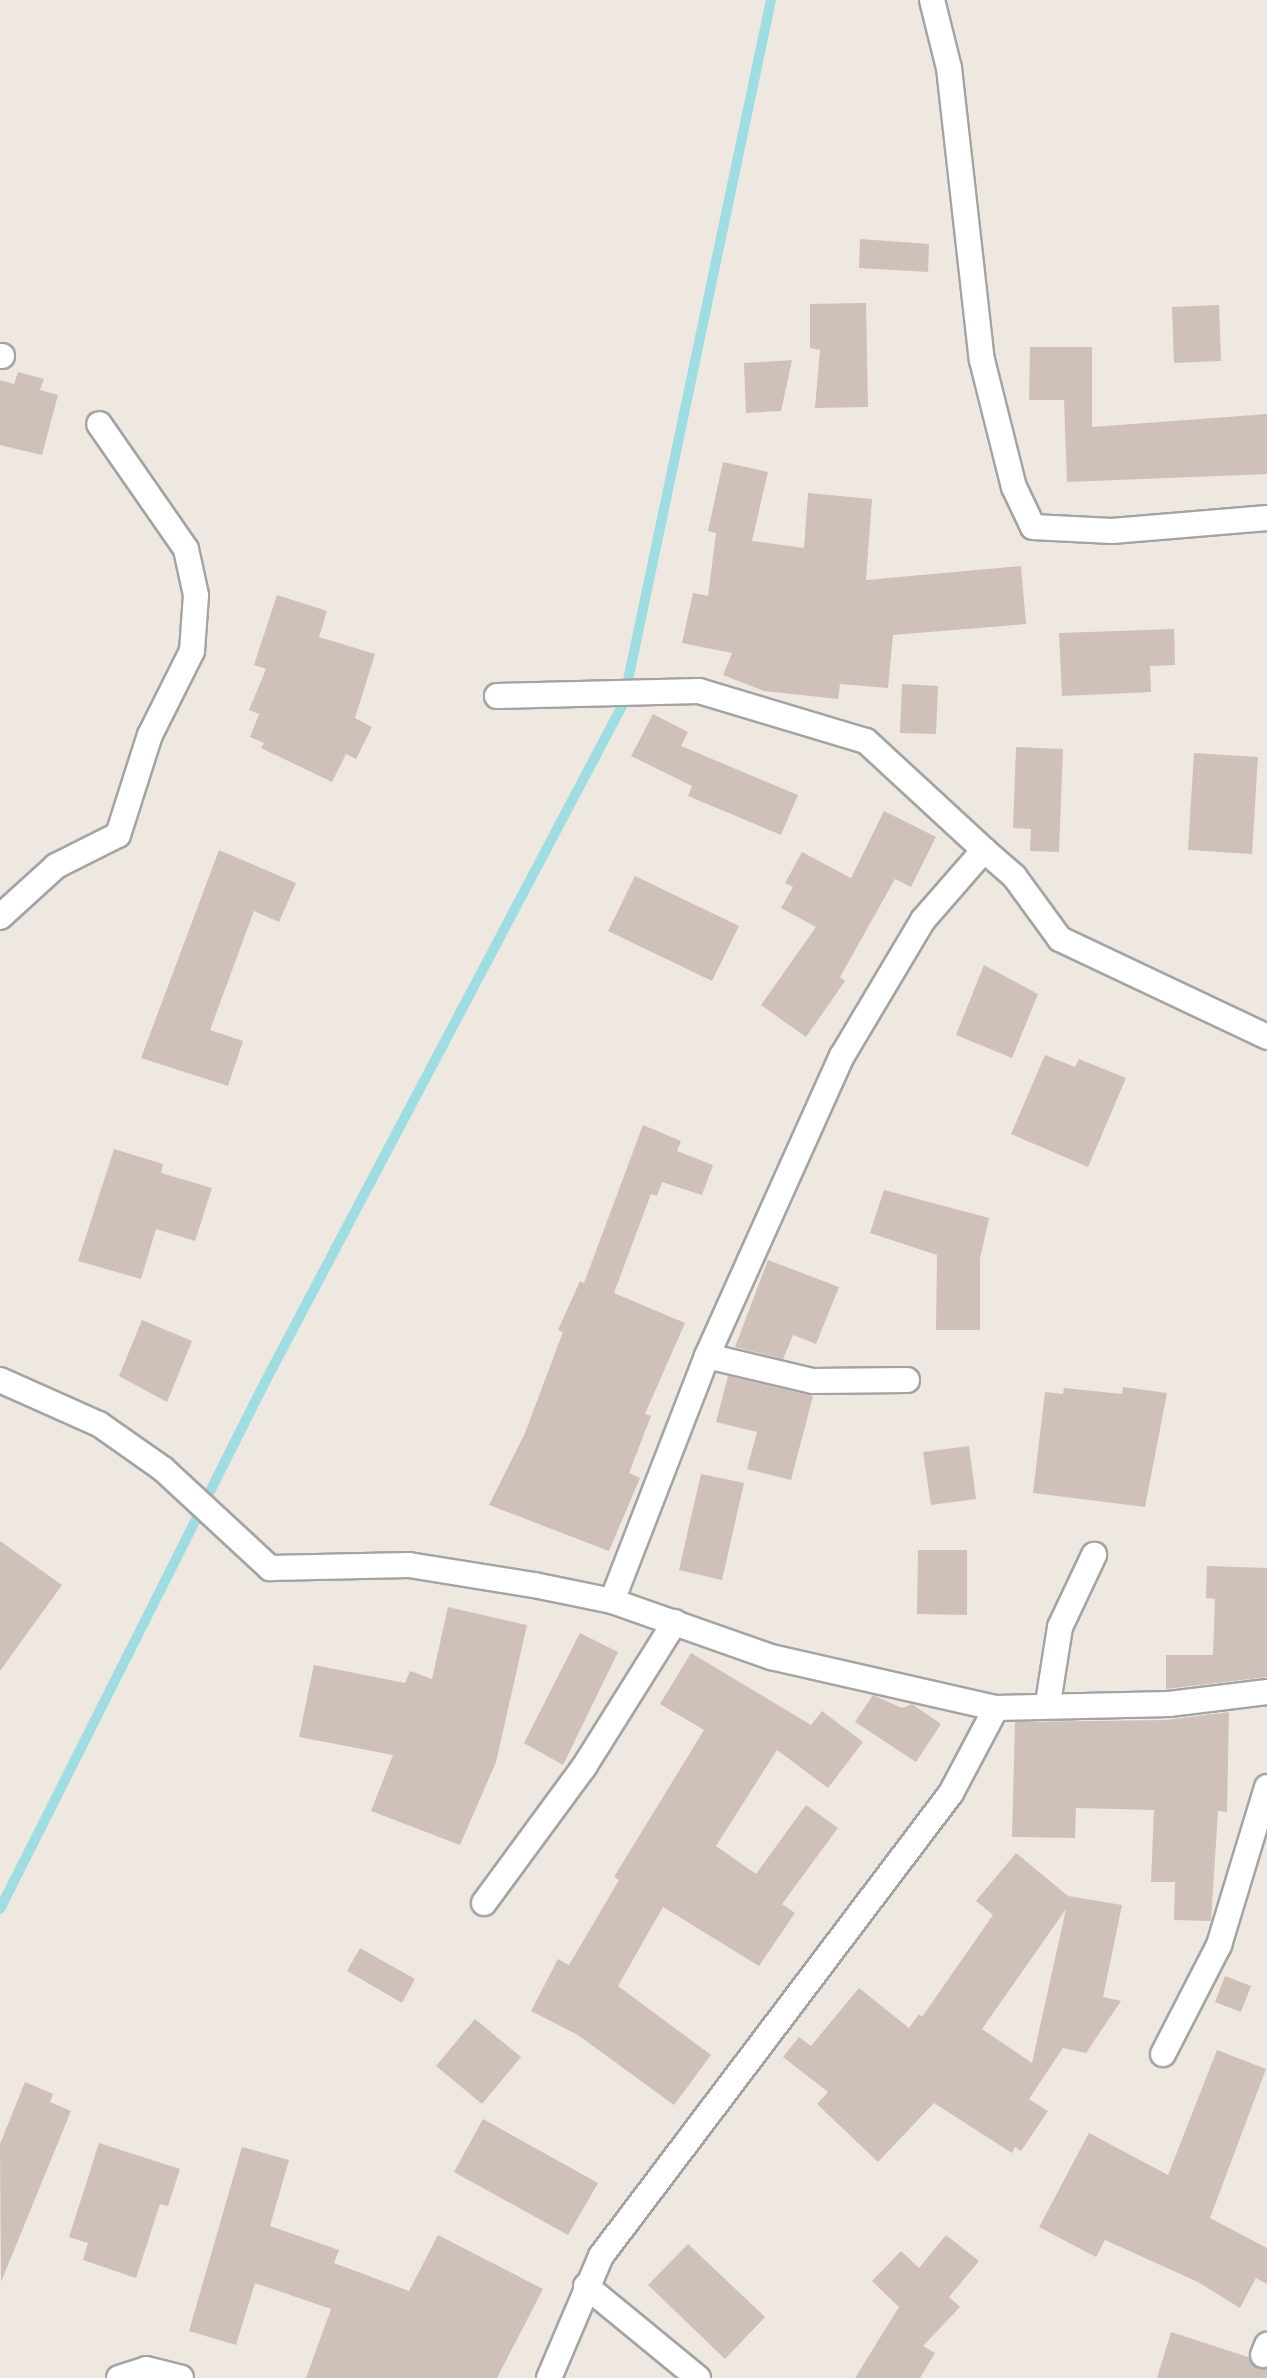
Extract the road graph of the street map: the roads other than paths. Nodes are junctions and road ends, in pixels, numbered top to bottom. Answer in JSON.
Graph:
{"nodes":[{"id":1,"x":932,"y":0,"type":"edge"},
{"id":2,"x":99,"y":424,"type":"dead end"},
{"id":3,"x":1267,"y":518,"type":"edge"},
{"id":4,"x":496,"y":696,"type":"dead end"},
{"id":5,"x":985,"y":850,"type":"junction"},
{"id":6,"x":0,"y":917,"type":"edge"},
{"id":7,"x":1267,"y":1037,"type":"edge"},
{"id":8,"x":707,"y":1356,"type":"junction"},
{"id":9,"x":0,"y":1380,"type":"edge"},
{"id":10,"x":907,"y":1380,"type":"dead end"},
{"id":11,"x":1094,"y":1555,"type":"dead end"},
{"id":12,"x":612,"y":1601,"type":"junction"},
{"id":13,"x":675,"y":1622,"type":"junction"},
{"id":14,"x":1267,"y":1692,"type":"edge"},
{"id":15,"x":1048,"y":1703,"type":"junction"},
{"id":16,"x":996,"y":1708,"type":"junction"},
{"id":17,"x":1267,"y":1787,"type":"edge"},
{"id":18,"x":484,"y":1903,"type":"dead end"},
{"id":19,"x":1163,"y":2054,"type":"dead end"},
{"id":20,"x":586,"y":2286,"type":"junction"},
{"id":21,"x":119,"y":2378,"type":"edge"},
{"id":22,"x":181,"y":2378,"type":"edge"},
{"id":23,"x":550,"y":2378,"type":"edge"},
{"id":24,"x":698,"y":2378,"type":"edge"}],
"edges":[{"from":1,"to":3,"type":"street"},
{"from":2,"to":6,"type":"street"},
{"from":4,"to":5,"type":"street"},
{"from":5,"to":7,"type":"street"},
{"from":5,"to":8,"type":"street"},
{"from":8,"to":10,"type":"street"},
{"from":8,"to":12,"type":"street"},
{"from":9,"to":12,"type":"street"},
{"from":11,"to":15,"type":"street"},
{"from":12,"to":13,"type":"street"},
{"from":13,"to":16,"type":"street"},
{"from":13,"to":18,"type":"street"},
{"from":14,"to":15,"type":"street"},
{"from":15,"to":16,"type":"street"},
{"from":16,"to":20,"type":"street"},
{"from":17,"to":19,"type":"street"},
{"from":20,"to":23,"type":"street"},
{"from":20,"to":24,"type":"street"},
{"from":21,"to":22,"type":"street"}]}
